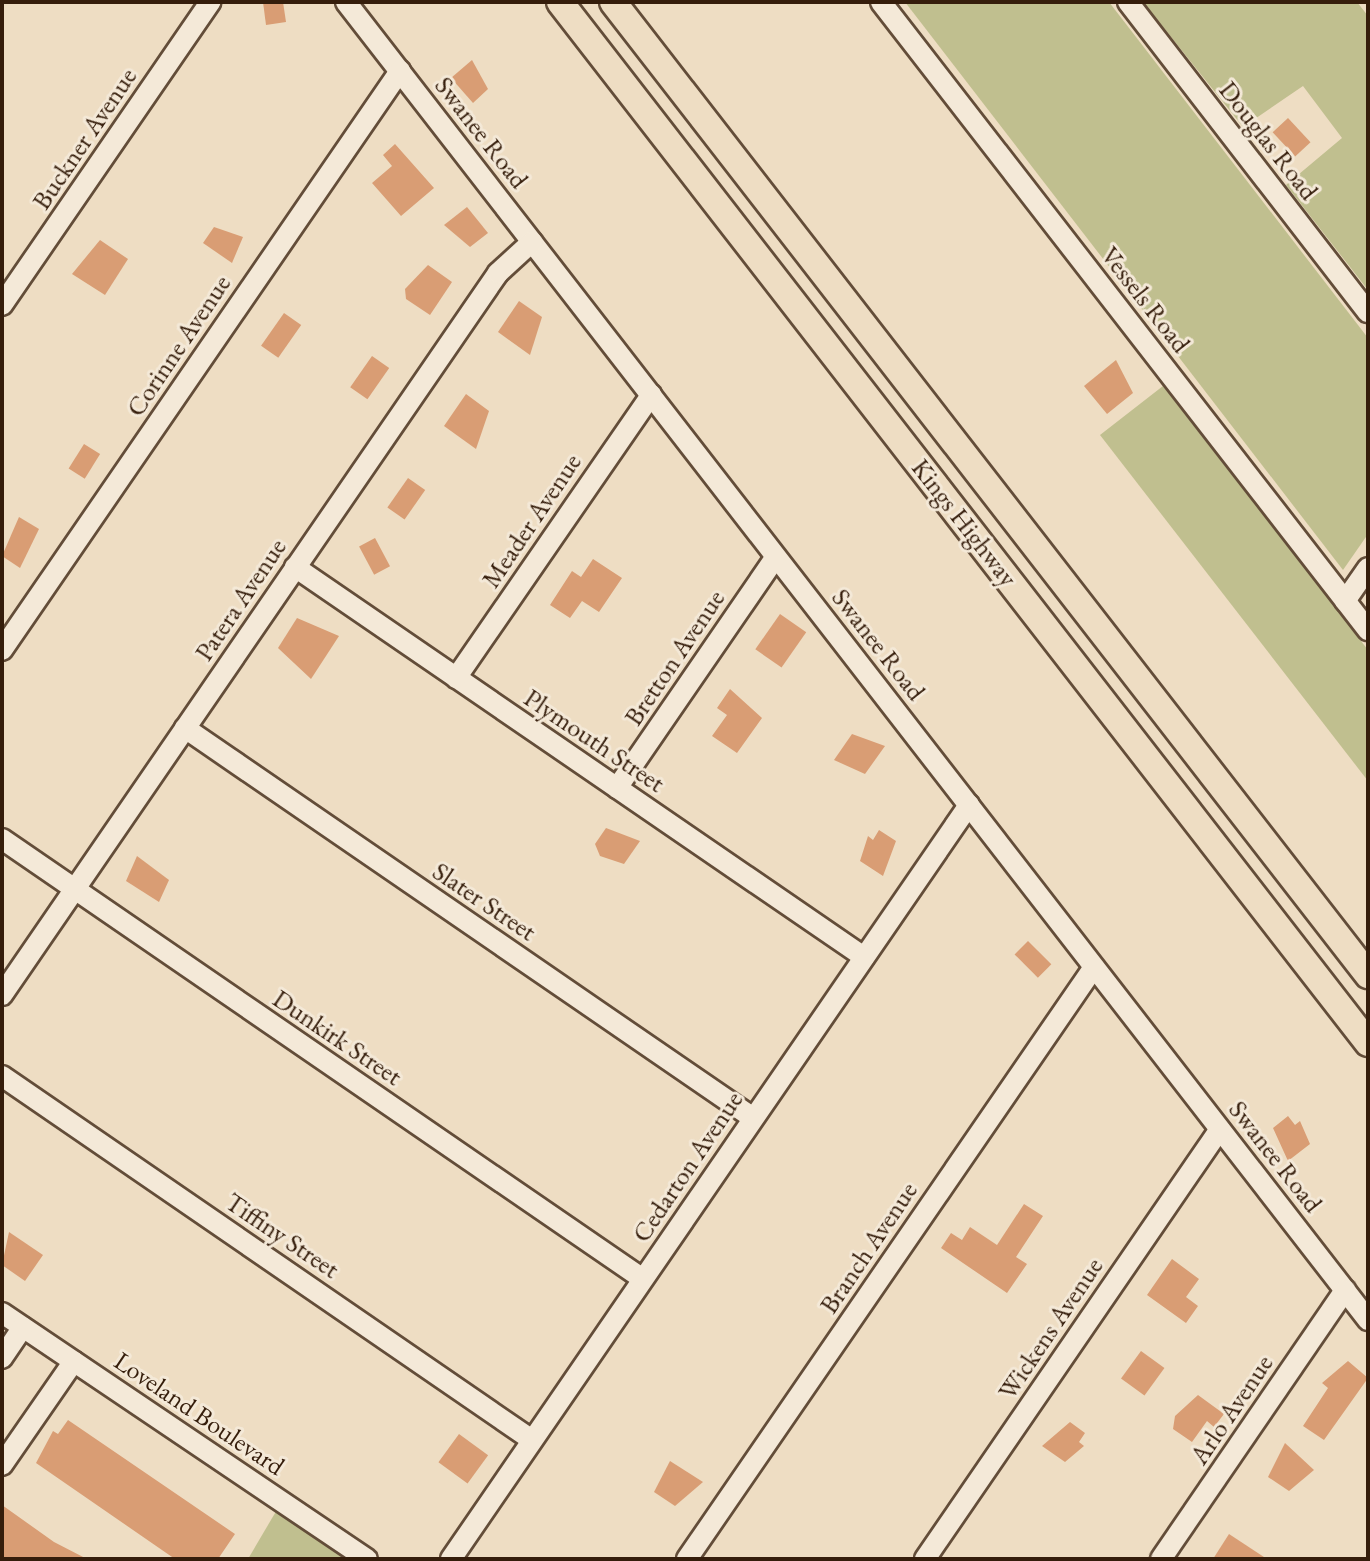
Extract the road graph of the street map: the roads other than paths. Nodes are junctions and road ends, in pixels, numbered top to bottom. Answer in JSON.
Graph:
{"nodes":[{"id":1,"x":210,"y":2,"type":"edge"},
{"id":2,"x":346,"y":2,"type":"edge"},
{"id":3,"x":560,"y":2,"type":"edge"},
{"id":4,"x":613,"y":2,"type":"edge"},
{"id":5,"x":881,"y":2,"type":"edge"},
{"id":6,"x":1128,"y":2,"type":"edge"},
{"id":7,"x":400,"y":71,"type":"junction"},
{"id":8,"x":532,"y":242,"type":"junction"},
{"id":9,"x":2,"y":305,"type":"edge"},
{"id":10,"x":1368,"y":312,"type":"edge"},
{"id":11,"x":651,"y":395,"type":"junction"},
{"id":12,"x":776,"y":557,"type":"junction"},
{"id":13,"x":295,"y":567,"type":"junction"},
{"id":14,"x":1368,"y":568,"type":"edge"},
{"id":15,"x":1345,"y":601,"type":"junction"},
{"id":16,"x":1368,"y":630,"type":"edge"},
{"id":17,"x":2,"y":650,"type":"edge"},
{"id":18,"x":456,"y":678,"type":"junction"},
{"id":19,"x":185,"y":728,"type":"junction"},
{"id":20,"x":617,"y":788,"type":"junction"},
{"id":21,"x":969,"y":805,"type":"junction"},
{"id":22,"x":2,"y":839,"type":"edge"},
{"id":23,"x":75,"y":889,"type":"junction"},
{"id":24,"x":864,"y":957,"type":"junction"},
{"id":25,"x":1094,"y":967,"type":"junction"},
{"id":26,"x":1368,"y":975,"type":"edge"},
{"id":27,"x":2,"y":995,"type":"edge"},
{"id":28,"x":1368,"y":1043,"type":"edge"},
{"id":29,"x":2,"y":1076,"type":"edge"},
{"id":30,"x":753,"y":1118,"type":"junction"},
{"id":31,"x":1220,"y":1129,"type":"junction"},
{"id":32,"x":643,"y":1279,"type":"junction"},
{"id":33,"x":1345,"y":1290,"type":"junction"},
{"id":34,"x":2,"y":1313,"type":"edge"},
{"id":35,"x":1368,"y":1320,"type":"edge"},
{"id":36,"x":23,"y":1327,"type":"junction"},
{"id":37,"x":2,"y":1358,"type":"edge"},
{"id":38,"x":74,"y":1361,"type":"junction"},
{"id":39,"x":532,"y":1440,"type":"junction"},
{"id":40,"x":2,"y":1465,"type":"edge"},
{"id":41,"x":367,"y":1559,"type":"edge"},
{"id":42,"x":451,"y":1559,"type":"edge"},
{"id":43,"x":687,"y":1559,"type":"edge"},
{"id":44,"x":925,"y":1559,"type":"edge"},
{"id":45,"x":1161,"y":1559,"type":"edge"}],
"edges":[{"from":1,"to":9,"type":"street","name":"Buckner Avenue"},
{"from":2,"to":7,"type":"street","name":"Swanee Road"},
{"from":3,"to":28,"type":"main road","name":"Kings Highway"},
{"from":4,"to":26,"type":"main road","name":"Kings Highway"},
{"from":5,"to":15,"type":"street","name":"Vessels Road"},
{"from":6,"to":10,"type":"street","name":"Douglas Road"},
{"from":7,"to":8,"type":"street","name":"Swanee Road"},
{"from":7,"to":17,"type":"street","name":"Corinne Avenue"},
{"from":8,"to":11,"type":"street","name":"Swanee Road"},
{"from":8,"to":13,"type":"street","name":"Patera Avenue"},
{"from":11,"to":12,"type":"street","name":"Swanee Road"},
{"from":11,"to":18,"type":"street","name":"Meader Avenue"},
{"from":12,"to":20,"type":"street","name":"Bretton Avenue"},
{"from":12,"to":21,"type":"street","name":"Swanee Road"},
{"from":13,"to":18,"type":"street","name":"Plymouth Street"},
{"from":13,"to":19,"type":"street","name":"Patera Avenue"},
{"from":14,"to":15,"type":"street"},
{"from":15,"to":16,"type":"street","name":"Vessels Road"},
{"from":18,"to":20,"type":"street","name":"Plymouth Street"},
{"from":19,"to":23,"type":"street","name":"Patera Avenue"},
{"from":19,"to":30,"type":"street","name":"Slater Street"},
{"from":20,"to":24,"type":"street","name":"Plymouth Street"},
{"from":21,"to":24,"type":"street","name":"Cedarton Avenue"},
{"from":21,"to":25,"type":"street","name":"Swanee Road"},
{"from":22,"to":23,"type":"street","name":"Dunkirk Street"},
{"from":23,"to":27,"type":"street","name":"Patera Avenue"},
{"from":23,"to":32,"type":"street","name":"Dunkirk Street"},
{"from":24,"to":30,"type":"street","name":"Cedarton Avenue"},
{"from":25,"to":31,"type":"street","name":"Swanee Road"},
{"from":25,"to":43,"type":"street","name":"Branch Avenue"},
{"from":29,"to":39,"type":"street","name":"Tiffiny Street"},
{"from":30,"to":32,"type":"street","name":"Cedarton Avenue"},
{"from":31,"to":33,"type":"street","name":"Swanee Road"},
{"from":31,"to":44,"type":"street","name":"Wickens Avenue"},
{"from":32,"to":39,"type":"street","name":"Cedarton Avenue"},
{"from":33,"to":35,"type":"street","name":"Swanee Road"},
{"from":33,"to":45,"type":"street","name":"Arlo Avenue"},
{"from":34,"to":36,"type":"street","name":"Loveland Boulevard"},
{"from":36,"to":37,"type":"street"},
{"from":36,"to":38,"type":"street","name":"Loveland Boulevard"},
{"from":38,"to":40,"type":"street"},
{"from":38,"to":41,"type":"street","name":"Loveland Boulevard"},
{"from":39,"to":42,"type":"street","name":"Cedarton Avenue"}]}
